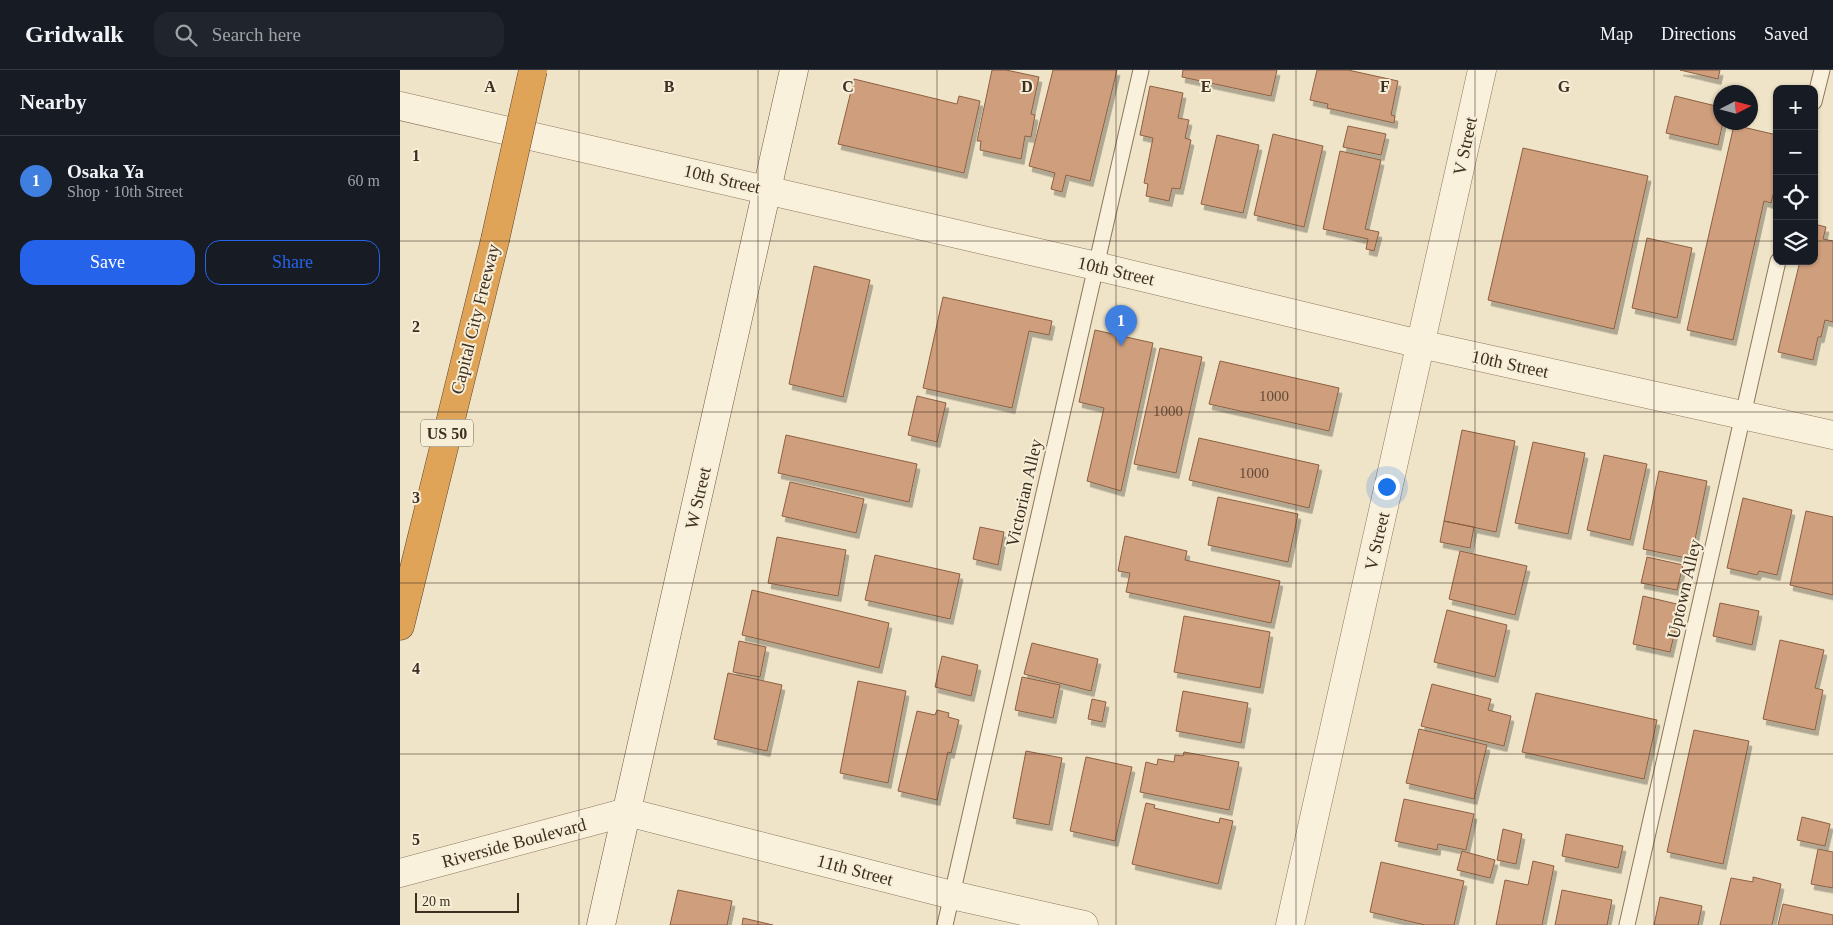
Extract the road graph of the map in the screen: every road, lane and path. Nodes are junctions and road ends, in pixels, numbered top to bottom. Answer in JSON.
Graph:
{"nodes":[{"id":1,"x":534,"y":70,"type":"edge"},
{"id":2,"x":794,"y":70,"type":"edge"},
{"id":3,"x":1141,"y":70,"type":"edge"},
{"id":4,"x":1482,"y":70,"type":"edge"},
{"id":5,"x":1822,"y":70,"type":"edge"},
{"id":6,"x":1818,"y":86,"type":"edge"},
{"id":7,"x":400,"y":106,"type":"edge"},
{"id":8,"x":766,"y":189,"type":"junction"},
{"id":9,"x":1777,"y":265,"type":"edge"},
{"id":10,"x":1096,"y":266,"type":"junction"},
{"id":11,"x":1420,"y":344,"type":"junction"},
{"id":12,"x":1743,"y":414,"type":"junction"},
{"id":13,"x":1833,"y":435,"type":"edge"},
{"id":14,"x":400,"y":626,"type":"edge"},
{"id":15,"x":627,"y":812,"type":"junction"},
{"id":16,"x":400,"y":874,"type":"edge"},
{"id":17,"x":952,"y":895,"type":"junction"},
{"id":18,"x":601,"y":925,"type":"edge"},
{"id":19,"x":945,"y":925,"type":"edge"},
{"id":20,"x":1084,"y":925,"type":"edge"},
{"id":21,"x":1290,"y":925,"type":"edge"},
{"id":22,"x":1627,"y":925,"type":"edge"}],
"edges":[{"from":1,"to":14,"type":"highway","name":"Capital City Freeway","number":"US 50","bridge":true},
{"from":2,"to":8,"type":"street","name":"W Street"},
{"from":3,"to":10,"type":"lane","name":"Victorian Alley"},
{"from":4,"to":11,"type":"street","name":"V Street"},
{"from":5,"to":6,"type":"lane"},
{"from":7,"to":8,"type":"street","name":"10th Street"},
{"from":8,"to":10,"type":"street","name":"10th Street"},
{"from":8,"to":15,"type":"street","name":"W Street"},
{"from":9,"to":12,"type":"lane","name":"Uptown Alley"},
{"from":10,"to":11,"type":"street","name":"10th Street"},
{"from":10,"to":17,"type":"lane","name":"Victorian Alley"},
{"from":11,"to":12,"type":"street","name":"10th Street"},
{"from":11,"to":21,"type":"street","name":"V Street"},
{"from":12,"to":13,"type":"street","name":"10th Street"},
{"from":12,"to":22,"type":"lane","name":"Uptown Alley"},
{"from":15,"to":16,"type":"street","name":"Riverside Boulevard"},
{"from":15,"to":17,"type":"street","name":"11th Street"},
{"from":15,"to":18,"type":"street","name":"W Street"},
{"from":17,"to":19,"type":"lane","name":"Victorian Alley"},
{"from":17,"to":20,"type":"street","name":"11th Street"}]}
